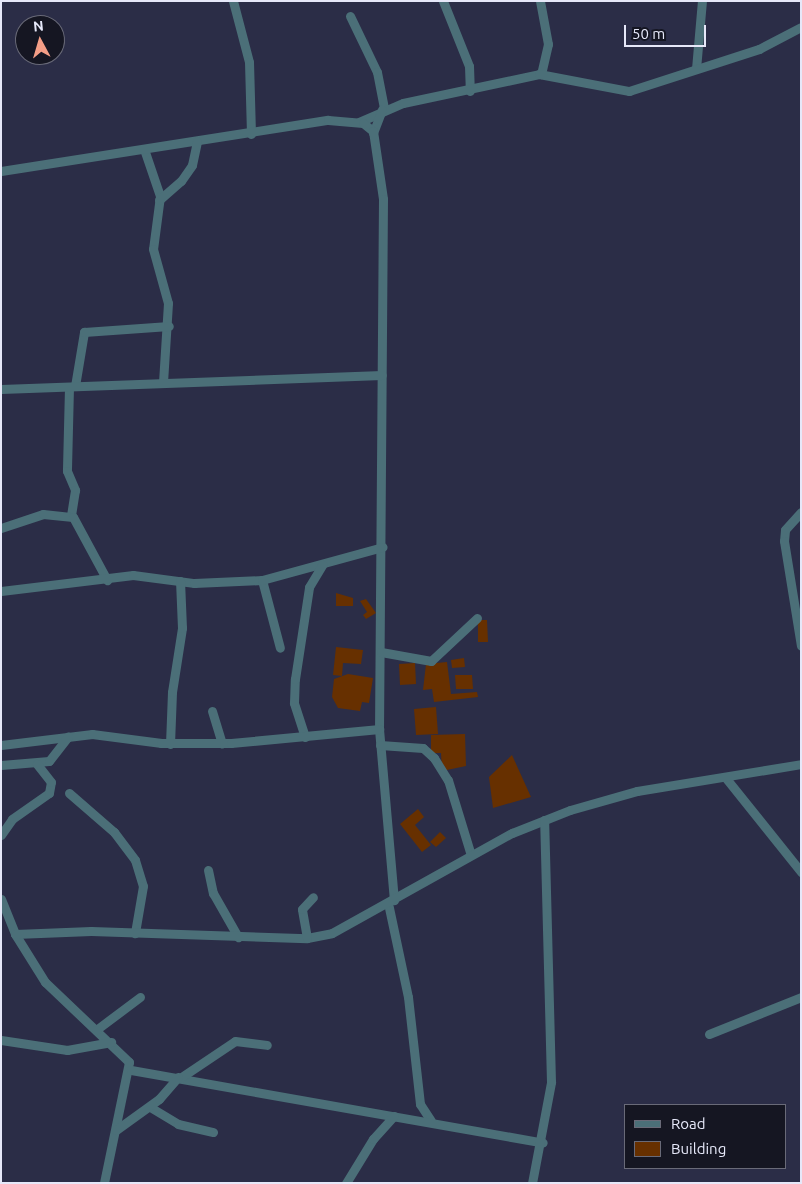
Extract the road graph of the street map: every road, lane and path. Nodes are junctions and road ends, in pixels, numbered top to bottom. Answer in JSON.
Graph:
{"nodes":[{"id":1,"x":233,"y":1,"type":"edge"},
{"id":2,"x":443,"y":1,"type":"edge"},
{"id":3,"x":540,"y":1,"type":"edge"},
{"id":4,"x":702,"y":1,"type":"edge"},
{"id":5,"x":350,"y":16,"type":"dead end"},
{"id":6,"x":801,"y":27,"type":"edge"},
{"id":7,"x":696,"y":69,"type":"junction"},
{"id":8,"x":541,"y":74,"type":"junction"},
{"id":9,"x":470,"y":91,"type":"junction"},
{"id":10,"x":383,"y":110,"type":"junction"},
{"id":11,"x":358,"y":122,"type":"junction"},
{"id":12,"x":373,"y":133,"type":"junction"},
{"id":13,"x":251,"y":134,"type":"junction"},
{"id":14,"x":197,"y":142,"type":"junction"},
{"id":15,"x":144,"y":149,"type":"junction"},
{"id":16,"x":1,"y":171,"type":"edge"},
{"id":17,"x":159,"y":200,"type":"junction"},
{"id":18,"x":169,"y":326,"type":"junction"},
{"id":19,"x":382,"y":375,"type":"junction"},
{"id":20,"x":163,"y":382,"type":"junction"},
{"id":21,"x":72,"y":387,"type":"junction"},
{"id":22,"x":1,"y":389,"type":"edge"},
{"id":23,"x":801,"y":512,"type":"edge"},
{"id":24,"x":70,"y":516,"type":"junction"},
{"id":25,"x":1,"y":528,"type":"edge"},
{"id":26,"x":384,"y":547,"type":"junction"},
{"id":27,"x":322,"y":565,"type":"junction"},
{"id":28,"x":107,"y":580,"type":"junction"},
{"id":29,"x":262,"y":580,"type":"junction"},
{"id":30,"x":180,"y":581,"type":"junction"},
{"id":31,"x":1,"y":591,"type":"edge"},
{"id":32,"x":477,"y":618,"type":"dead end"},
{"id":33,"x":801,"y":646,"type":"edge"},
{"id":34,"x":280,"y":648,"type":"dead end"},
{"id":35,"x":381,"y":652,"type":"junction"},
{"id":36,"x":212,"y":711,"type":"dead end"},
{"id":37,"x":379,"y":729,"type":"junction"},
{"id":38,"x":68,"y":737,"type":"junction"},
{"id":39,"x":305,"y":737,"type":"junction"},
{"id":40,"x":170,"y":744,"type":"junction"},
{"id":41,"x":222,"y":744,"type":"junction"},
{"id":42,"x":1,"y":745,"type":"edge"},
{"id":43,"x":380,"y":745,"type":"junction"},
{"id":44,"x":37,"y":764,"type":"junction"},
{"id":45,"x":801,"y":764,"type":"edge"},
{"id":46,"x":1,"y":765,"type":"edge"},
{"id":47,"x":725,"y":777,"type":"junction"},
{"id":48,"x":69,"y":793,"type":"dead end"},
{"id":49,"x":544,"y":820,"type":"junction"},
{"id":50,"x":1,"y":836,"type":"edge"},
{"id":51,"x":471,"y":854,"type":"junction"},
{"id":52,"x":208,"y":870,"type":"dead end"},
{"id":53,"x":801,"y":872,"type":"edge"},
{"id":54,"x":313,"y":898,"type":"dead end"},
{"id":55,"x":1,"y":899,"type":"edge"},
{"id":56,"x":391,"y":902,"type":"junction"},
{"id":57,"x":135,"y":933,"type":"junction"},
{"id":58,"x":15,"y":934,"type":"junction"},
{"id":59,"x":238,"y":937,"type":"junction"},
{"id":60,"x":307,"y":938,"type":"junction"},
{"id":61,"x":140,"y":997,"type":"dead end"},
{"id":62,"x":801,"y":997,"type":"edge"},
{"id":63,"x":96,"y":1030,"type":"junction"},
{"id":64,"x":709,"y":1034,"type":"dead end"},
{"id":65,"x":1,"y":1040,"type":"edge"},
{"id":66,"x":111,"y":1042,"type":"junction"},
{"id":67,"x":267,"y":1045,"type":"dead end"},
{"id":68,"x":131,"y":1070,"type":"junction"},
{"id":69,"x":179,"y":1078,"type":"junction"},
{"id":70,"x":150,"y":1107,"type":"junction"},
{"id":71,"x":394,"y":1116,"type":"junction"},
{"id":72,"x":431,"y":1121,"type":"junction"},
{"id":73,"x":116,"y":1130,"type":"junction"},
{"id":74,"x":213,"y":1132,"type":"dead end"},
{"id":75,"x":543,"y":1143,"type":"junction"},
{"id":76,"x":104,"y":1183,"type":"edge"},
{"id":77,"x":346,"y":1183,"type":"edge"},
{"id":78,"x":532,"y":1183,"type":"edge"}],
"edges":[{"from":1,"to":13,"type":"street"},
{"from":2,"to":9,"type":"street"},
{"from":3,"to":8,"type":"street"},
{"from":4,"to":7,"type":"street"},
{"from":5,"to":10,"type":"street"},
{"from":6,"to":7,"type":"street"},
{"from":7,"to":8,"type":"street"},
{"from":8,"to":9,"type":"street"},
{"from":9,"to":10,"type":"street"},
{"from":10,"to":11,"type":"street"},
{"from":10,"to":12,"type":"street"},
{"from":11,"to":12,"type":"street"},
{"from":11,"to":13,"type":"street"},
{"from":12,"to":19,"type":"street"},
{"from":13,"to":14,"type":"street"},
{"from":14,"to":15,"type":"street"},
{"from":14,"to":17,"type":"street"},
{"from":15,"to":16,"type":"street"},
{"from":15,"to":17,"type":"street"},
{"from":17,"to":18,"type":"street"},
{"from":18,"to":20,"type":"street"},
{"from":18,"to":21,"type":"street"},
{"from":19,"to":20,"type":"street"},
{"from":19,"to":26,"type":"street"},
{"from":20,"to":21,"type":"street"},
{"from":21,"to":22,"type":"street"},
{"from":21,"to":24,"type":"street"},
{"from":23,"to":33,"type":"street"},
{"from":24,"to":25,"type":"street"},
{"from":24,"to":28,"type":"street"},
{"from":26,"to":27,"type":"street"},
{"from":26,"to":35,"type":"street"},
{"from":27,"to":29,"type":"street"},
{"from":27,"to":39,"type":"street"},
{"from":28,"to":30,"type":"street"},
{"from":28,"to":31,"type":"street"},
{"from":29,"to":30,"type":"street"},
{"from":29,"to":34,"type":"street"},
{"from":30,"to":40,"type":"street"},
{"from":32,"to":35,"type":"street"},
{"from":35,"to":37,"type":"street"},
{"from":36,"to":41,"type":"street"},
{"from":37,"to":39,"type":"street"},
{"from":37,"to":43,"type":"street"},
{"from":38,"to":40,"type":"street"},
{"from":38,"to":42,"type":"street"},
{"from":38,"to":44,"type":"street"},
{"from":39,"to":41,"type":"street"},
{"from":40,"to":41,"type":"street"},
{"from":43,"to":51,"type":"street"},
{"from":43,"to":56,"type":"street"},
{"from":44,"to":46,"type":"street"},
{"from":44,"to":50,"type":"street"},
{"from":45,"to":47,"type":"street"},
{"from":47,"to":49,"type":"street"},
{"from":47,"to":53,"type":"street"},
{"from":48,"to":57,"type":"street"},
{"from":49,"to":51,"type":"street"},
{"from":49,"to":75,"type":"street"},
{"from":51,"to":56,"type":"street"},
{"from":52,"to":59,"type":"street"},
{"from":54,"to":60,"type":"street"},
{"from":55,"to":58,"type":"street"},
{"from":56,"to":60,"type":"street"},
{"from":56,"to":72,"type":"street"},
{"from":57,"to":58,"type":"street"},
{"from":57,"to":59,"type":"street"},
{"from":58,"to":63,"type":"street"},
{"from":59,"to":60,"type":"street"},
{"from":61,"to":63,"type":"street"},
{"from":62,"to":64,"type":"street"},
{"from":63,"to":66,"type":"street"},
{"from":65,"to":66,"type":"street"},
{"from":66,"to":68,"type":"street"},
{"from":67,"to":69,"type":"street"},
{"from":68,"to":69,"type":"street"},
{"from":68,"to":73,"type":"street"},
{"from":69,"to":70,"type":"street"},
{"from":69,"to":71,"type":"street"},
{"from":70,"to":73,"type":"street"},
{"from":70,"to":74,"type":"street"},
{"from":71,"to":72,"type":"street"},
{"from":71,"to":77,"type":"street"},
{"from":72,"to":75,"type":"street"},
{"from":73,"to":76,"type":"street"},
{"from":75,"to":78,"type":"street"}]}
